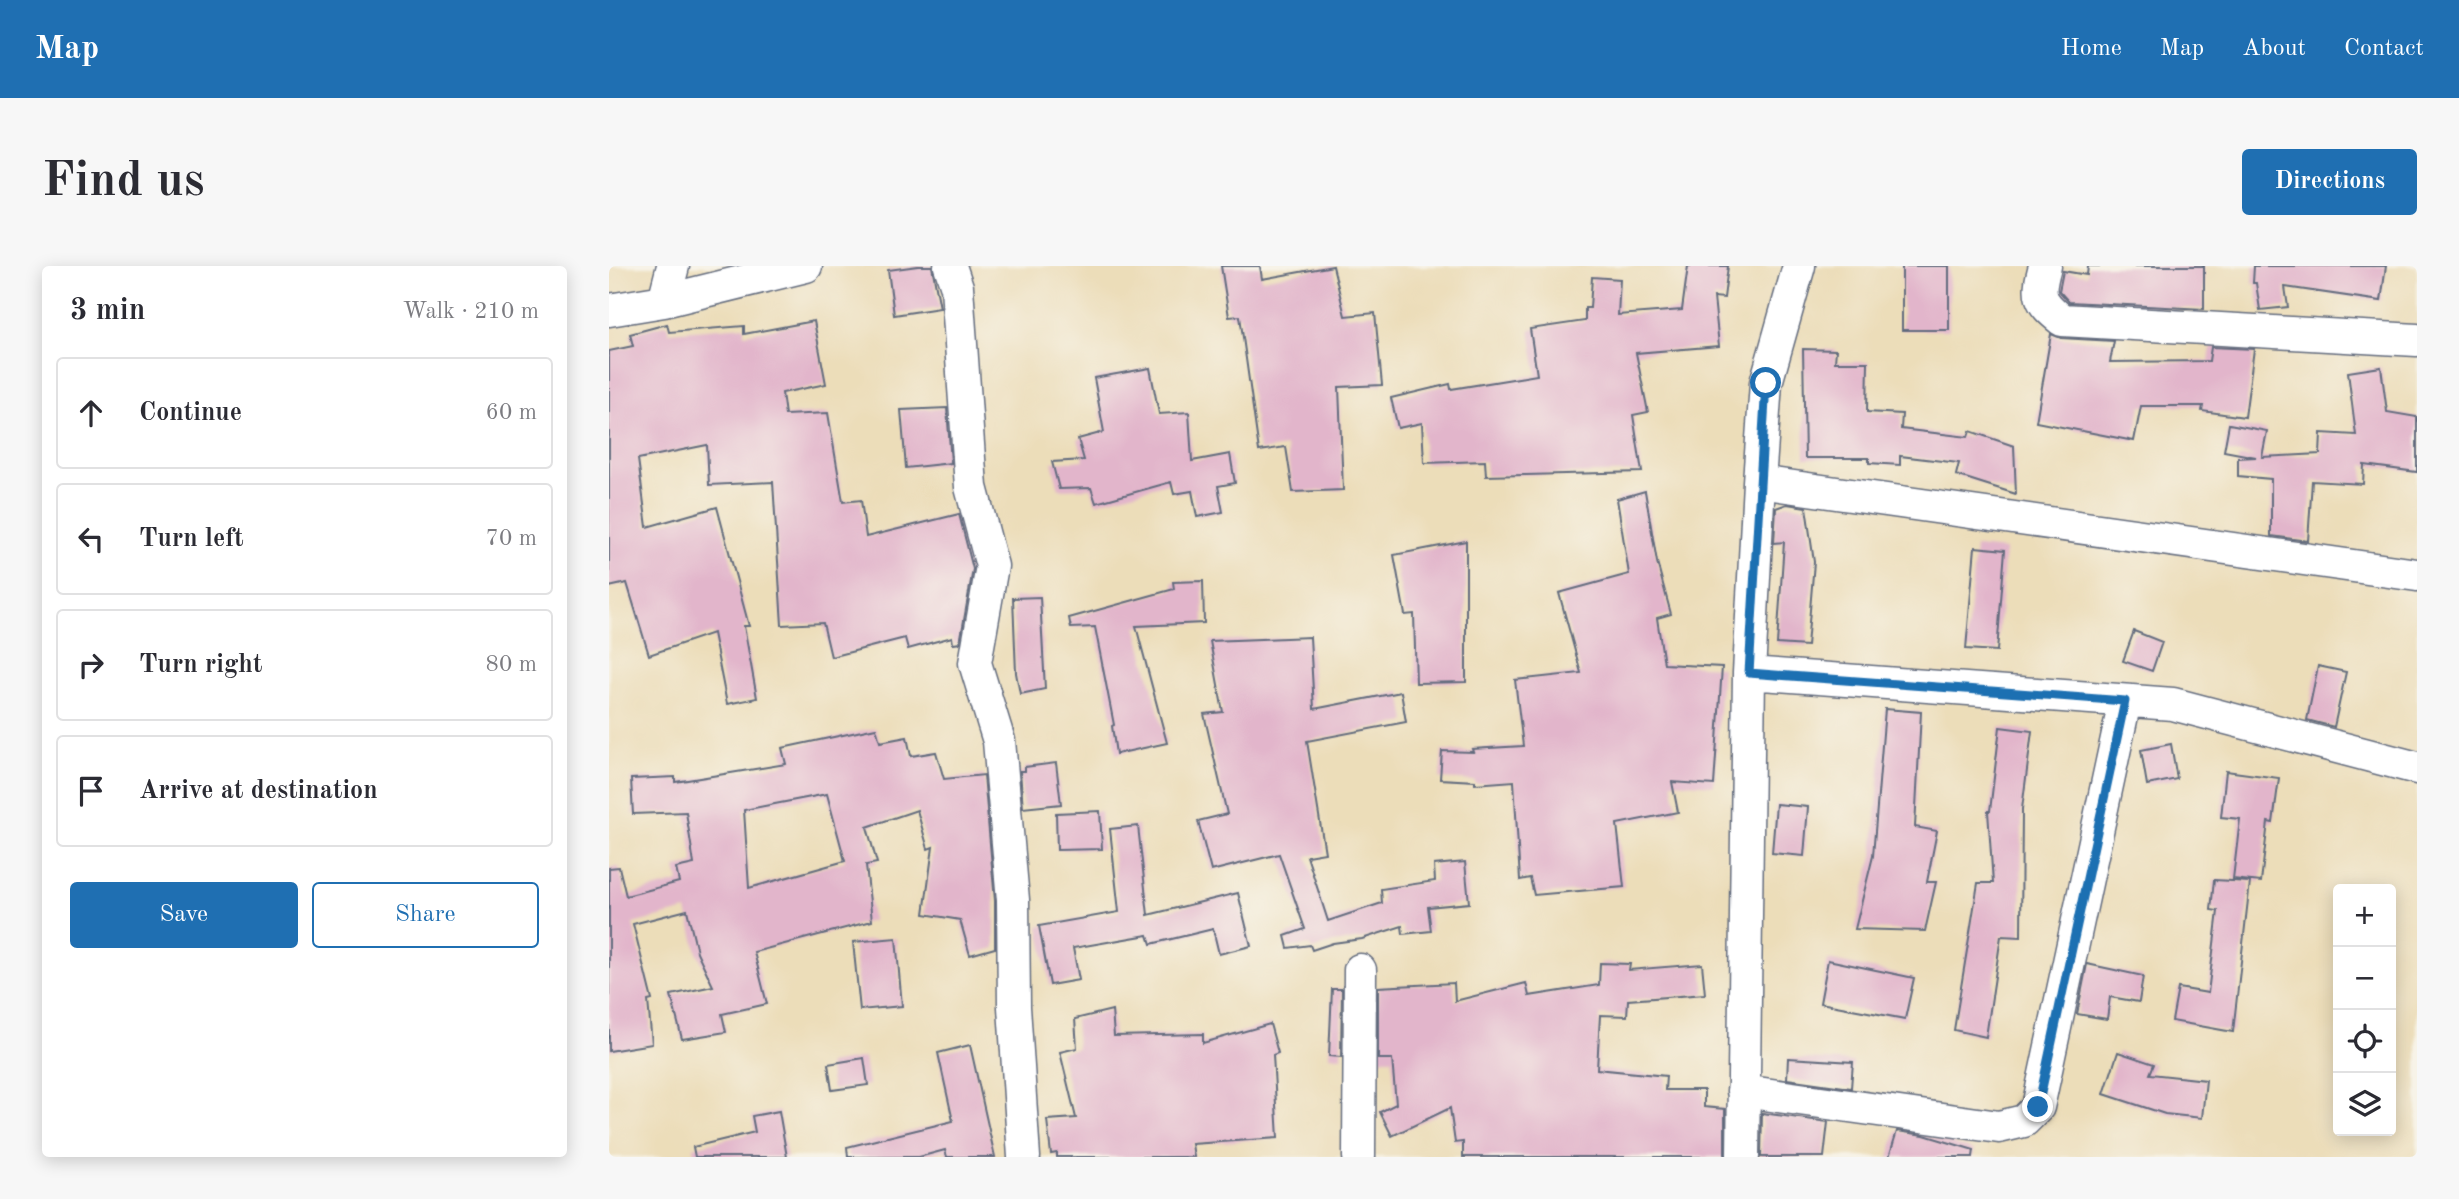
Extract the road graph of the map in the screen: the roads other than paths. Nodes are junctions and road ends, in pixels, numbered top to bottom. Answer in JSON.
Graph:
{"nodes":[{"id":1,"x":673,"y":266,"type":"edge"},
{"id":2,"x":806,"y":266,"type":"edge"},
{"id":3,"x":950,"y":266,"type":"edge"},
{"id":4,"x":1799,"y":266,"type":"edge"},
{"id":5,"x":2045,"y":266,"type":"edge"},
{"id":6,"x":664,"y":301,"type":"junction"},
{"id":7,"x":609,"y":310,"type":"edge"},
{"id":8,"x":2417,"y":340,"type":"edge"},
{"id":9,"x":1759,"y":482,"type":"junction"},
{"id":10,"x":2417,"y":575,"type":"edge"},
{"id":11,"x":1749,"y":673,"type":"junction"},
{"id":12,"x":2125,"y":701,"type":"junction"},
{"id":13,"x":2417,"y":768,"type":"edge"},
{"id":14,"x":1360,"y":970,"type":"dead end"},
{"id":15,"x":1743,"y":1091,"type":"junction"},
{"id":16,"x":1024,"y":1157,"type":"edge"},
{"id":17,"x":1359,"y":1157,"type":"edge"},
{"id":18,"x":1743,"y":1157,"type":"edge"}],
"edges":[{"from":1,"to":6,"type":"street"},
{"from":2,"to":6,"type":"street"},
{"from":3,"to":16,"type":"street"},
{"from":4,"to":9,"type":"street"},
{"from":5,"to":8,"type":"street"},
{"from":6,"to":7,"type":"street"},
{"from":9,"to":10,"type":"street"},
{"from":9,"to":11,"type":"street"},
{"from":11,"to":12,"type":"street"},
{"from":11,"to":15,"type":"street"},
{"from":12,"to":13,"type":"street"},
{"from":12,"to":15,"type":"street"},
{"from":14,"to":17,"type":"street"},
{"from":15,"to":18,"type":"street"}]}
